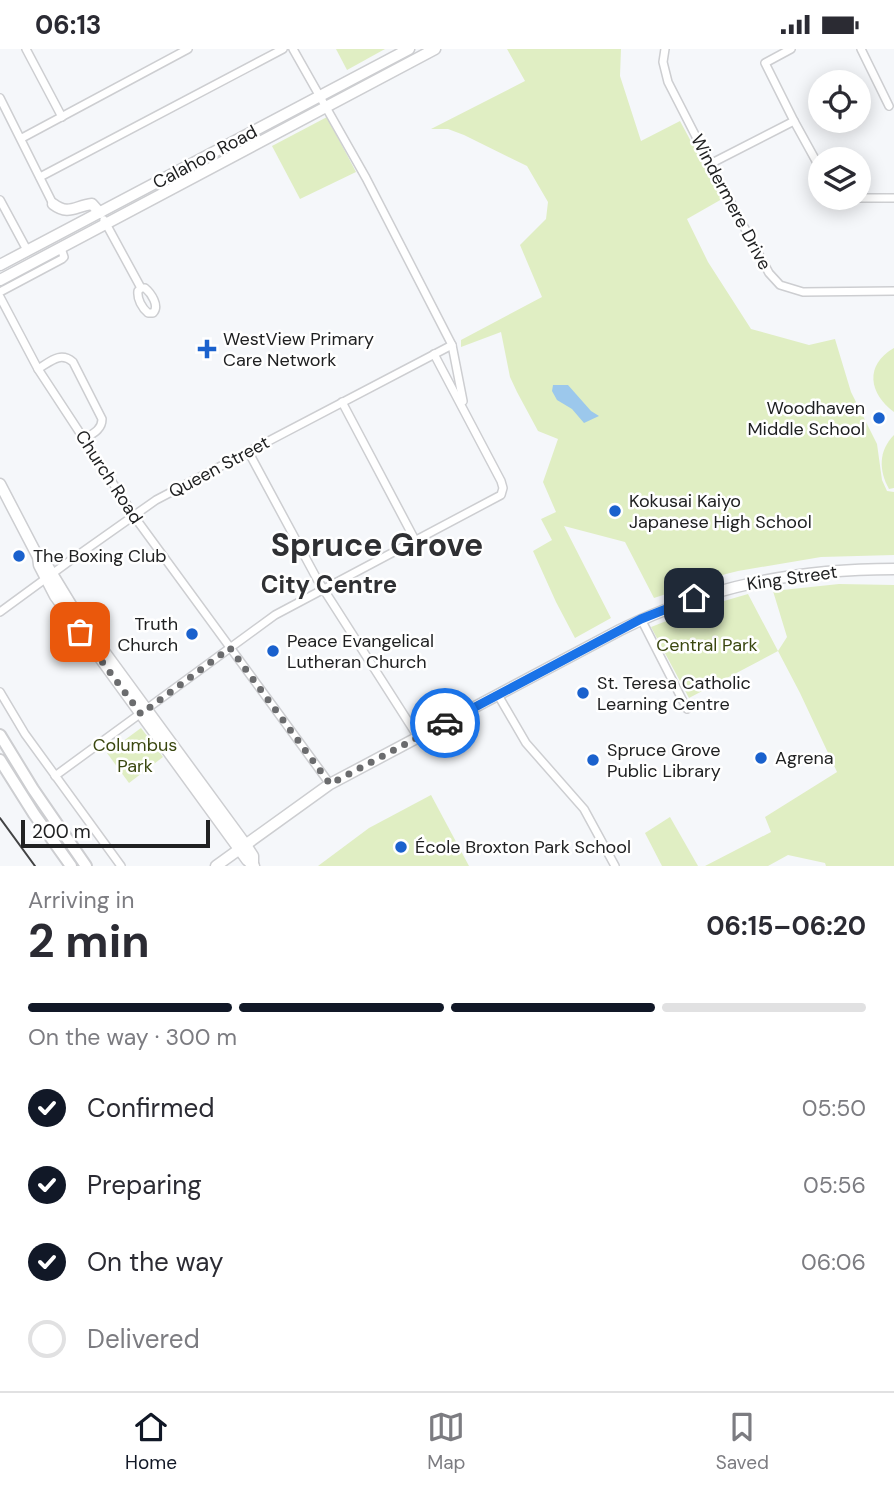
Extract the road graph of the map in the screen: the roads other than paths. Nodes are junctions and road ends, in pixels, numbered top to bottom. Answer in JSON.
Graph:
{"nodes":[{"id":1,"x":26,"y":49,"type":"edge"},
{"id":2,"x":188,"y":49,"type":"edge"},
{"id":3,"x":283,"y":49,"type":"edge"},
{"id":4,"x":293,"y":49,"type":"edge"},
{"id":5,"x":409,"y":49,"type":"edge"},
{"id":6,"x":435,"y":49,"type":"edge"},
{"id":7,"x":665,"y":49,"type":"edge"},
{"id":8,"x":791,"y":49,"type":"edge"},
{"id":9,"x":861,"y":49,"type":"edge"},
{"id":10,"x":320,"y":96,"type":"junction"},
{"id":11,"x":0,"y":98,"type":"edge"},
{"id":12,"x":889,"y":106,"type":"dead end"},
{"id":13,"x":327,"y":107,"type":"junction"},
{"id":14,"x":62,"y":117,"type":"junction"},
{"id":15,"x":794,"y":121,"type":"junction"},
{"id":16,"x":22,"y":138,"type":"junction"},
{"id":17,"x":808,"y":147,"type":"edge"},
{"id":18,"x":710,"y":164,"type":"junction"},
{"id":19,"x":40,"y":177,"type":"junction"},
{"id":20,"x":871,"y":198,"type":"edge"},
{"id":21,"x":894,"y":198,"type":"edge"},
{"id":22,"x":0,"y":200,"type":"edge"},
{"id":23,"x":53,"y":204,"type":"joint"},
{"id":24,"x":100,"y":213,"type":"junction"},
{"id":25,"x":106,"y":224,"type":"junction"},
{"id":26,"x":61,"y":248,"type":"junction"},
{"id":27,"x":27,"y":250,"type":"junction"},
{"id":28,"x":0,"y":265,"type":"edge"},
{"id":29,"x":0,"y":280,"type":"edge"},
{"id":30,"x":141,"y":288,"type":"dead end"},
{"id":31,"x":894,"y":291,"type":"edge"},
{"id":32,"x":0,"y":295,"type":"edge"},
{"id":33,"x":452,"y":345,"type":"junction"},
{"id":34,"x":434,"y":354,"type":"junction"},
{"id":35,"x":38,"y":369,"type":"junction"},
{"id":36,"x":342,"y":402,"type":"junction"},
{"id":37,"x":464,"y":409,"type":"junction"},
{"id":38,"x":84,"y":439,"type":"junction"},
{"id":39,"x":248,"y":451,"type":"junction"},
{"id":40,"x":0,"y":484,"type":"edge"},
{"id":41,"x":133,"y":515,"type":"junction"},
{"id":42,"x":415,"y":540,"type":"junction"},
{"id":43,"x":894,"y":569,"type":"edge"},
{"id":44,"x":49,"y":576,"type":"junction"},
{"id":45,"x":323,"y":589,"type":"junction"},
{"id":46,"x":0,"y":612,"type":"edge"},
{"id":47,"x":641,"y":619,"type":"junction"},
{"id":48,"x":230,"y":648,"type":"junction"},
{"id":49,"x":0,"y":692,"type":"edge"},
{"id":50,"x":498,"y":695,"type":"junction"},
{"id":51,"x":687,"y":709,"type":"dead end"},
{"id":52,"x":144,"y":712,"type":"junction"},
{"id":53,"x":0,"y":735,"type":"edge"},
{"id":54,"x":418,"y":737,"type":"junction"},
{"id":55,"x":0,"y":760,"type":"edge"},
{"id":56,"x":55,"y":776,"type":"junction"},
{"id":57,"x":330,"y":784,"type":"junction"},
{"id":58,"x":242,"y":847,"type":"junction"},
{"id":59,"x":71,"y":866,"type":"edge"},
{"id":60,"x":86,"y":866,"type":"edge"},
{"id":61,"x":121,"y":866,"type":"edge"},
{"id":62,"x":216,"y":866,"type":"edge"},
{"id":63,"x":254,"y":866,"type":"edge"},
{"id":64,"x":615,"y":866,"type":"edge"}],
"edges":[{"from":1,"to":14,"type":"street"},
{"from":2,"to":14,"type":"street"},
{"from":3,"to":19,"type":"street"},
{"from":4,"to":10,"type":"street"},
{"from":5,"to":10,"type":"street","name":"Calahoo Road"},
{"from":6,"to":13,"type":"street","name":"Calahoo Road"},
{"from":7,"to":18,"type":"street","name":"Windermere Drive"},
{"from":8,"to":15,"type":"street"},
{"from":9,"to":12,"type":"street"},
{"from":10,"to":13,"type":"street"},
{"from":10,"to":24,"type":"street","name":"Calahoo Road"},
{"from":11,"to":16,"type":"street"},
{"from":13,"to":25,"type":"street","name":"Calahoo Road"},
{"from":13,"to":33,"type":"street"},
{"from":14,"to":16,"type":"street"},
{"from":15,"to":17,"type":"street"},
{"from":15,"to":18,"type":"street"},
{"from":16,"to":19,"type":"street"},
{"from":18,"to":31,"type":"street","name":"Windermere Drive"},
{"from":19,"to":23,"type":"street"},
{"from":20,"to":21,"type":"street"},
{"from":22,"to":27,"type":"street"},
{"from":23,"to":24,"type":"street"},
{"from":24,"to":25,"type":"street"},
{"from":24,"to":27,"type":"street","name":"Calahoo Road"},
{"from":25,"to":26,"type":"street","name":"Calahoo Road"},
{"from":25,"to":30,"type":"street"},
{"from":26,"to":29,"type":"street","name":"Calahoo Road"},
{"from":26,"to":32,"type":"street","name":"Calahoo Road"},
{"from":27,"to":28,"type":"street","name":"Calahoo Road"},
{"from":32,"to":35,"type":"street","name":"Church Road"},
{"from":33,"to":34,"type":"street","name":"Queen Street"},
{"from":33,"to":37,"type":"street"},
{"from":34,"to":36,"type":"street","name":"Queen Street"},
{"from":34,"to":37,"type":"street"},
{"from":35,"to":38,"type":"street","name":"Church Road"},
{"from":35,"to":38,"type":"street"},
{"from":36,"to":39,"type":"street","name":"Queen Street"},
{"from":36,"to":42,"type":"street"},
{"from":37,"to":42,"type":"street"},
{"from":38,"to":41,"type":"street","name":"Church Road"},
{"from":39,"to":41,"type":"street","name":"Queen Street"},
{"from":39,"to":45,"type":"street"},
{"from":40,"to":44,"type":"street"},
{"from":41,"to":44,"type":"street","name":"Queen Street"},
{"from":41,"to":48,"type":"street","name":"Church Road"},
{"from":42,"to":45,"type":"street"},
{"from":43,"to":47,"type":"street","name":"King Street"},
{"from":44,"to":46,"type":"street","name":"Queen Street"},
{"from":44,"to":52,"type":"street"},
{"from":45,"to":48,"type":"street"},
{"from":45,"to":54,"type":"street"},
{"from":47,"to":50,"type":"street","name":"King Street"},
{"from":47,"to":51,"type":"street"},
{"from":48,"to":52,"type":"street"},
{"from":48,"to":57,"type":"street","name":"Church Road"},
{"from":49,"to":56,"type":"street"},
{"from":50,"to":54,"type":"street","name":"King Street"},
{"from":50,"to":64,"type":"street"},
{"from":52,"to":56,"type":"street"},
{"from":52,"to":58,"type":"street"},
{"from":53,"to":60,"type":"main road"},
{"from":54,"to":57,"type":"street","name":"King Street"},
{"from":55,"to":59,"type":"main road"},
{"from":56,"to":61,"type":"street"},
{"from":57,"to":58,"type":"street","name":"King Street"},
{"from":58,"to":62,"type":"street","name":"King Street"},
{"from":58,"to":63,"type":"street"}]}
